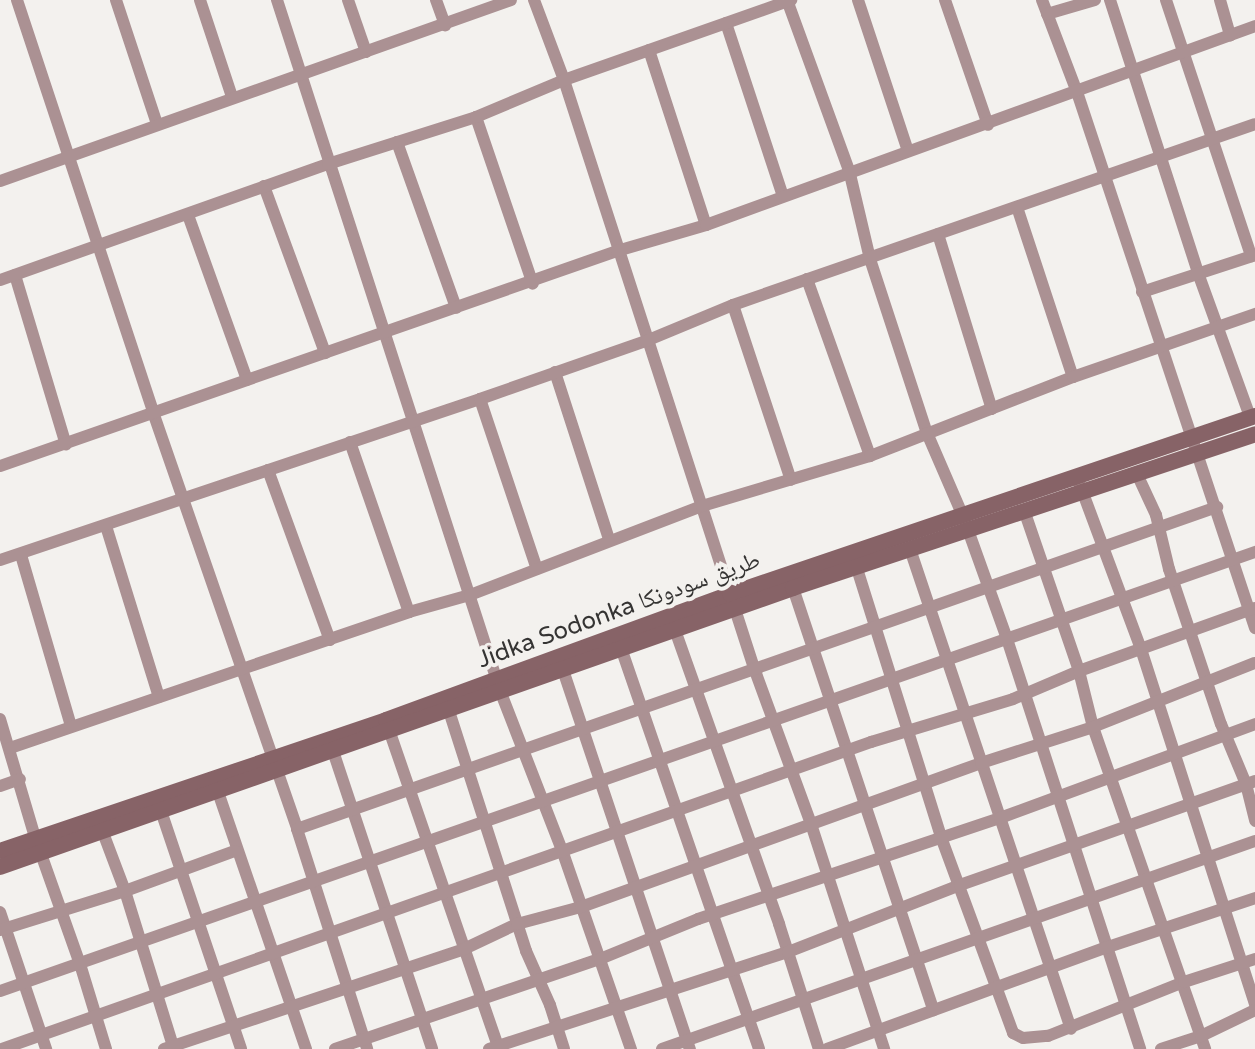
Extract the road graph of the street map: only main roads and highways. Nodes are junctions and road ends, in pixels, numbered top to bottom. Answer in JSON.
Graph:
{"nodes":[{"id":1,"x":1254,"y":427,"type":"edge"},
{"id":2,"x":1194,"y":447,"type":"junction"},
{"id":3,"x":965,"y":524,"type":"junction"},
{"id":4,"x":855,"y":560,"type":"junction"},
{"id":5,"x":732,"y":601,"type":"junction"},
{"id":6,"x":499,"y":687,"type":"junction"},
{"id":7,"x":387,"y":726,"type":"junction"},
{"id":8,"x":273,"y":764,"type":"junction"},
{"id":9,"x":38,"y":844,"type":"junction"},
{"id":10,"x":0,"y":851,"type":"edge"},
{"id":11,"x":0,"y":867,"type":"edge"}],
"edges":[{"from":1,"to":2,"type":"main road","name":"Jidka Sodonka طريق سودونكا"},
{"from":2,"to":3,"type":"main road","name":"Jidka Sodonka طريق سودونكا"},
{"from":2,"to":3,"type":"main road","name":"Jidka Sodonka طريق سودونكا"},
{"from":3,"to":4,"type":"main road","name":"Jidka Sodonka طريق سودونكا"},
{"from":3,"to":4,"type":"main road","name":"Jidka Sodonka طريق سودونكا"},
{"from":4,"to":5,"type":"main road","name":"Jidka Sodonka طريق سودونكا"},
{"from":4,"to":5,"type":"main road","name":"Jidka Sodonka طريق سودونكا"},
{"from":5,"to":6,"type":"main road","name":"Jidka Sodonka طريق سودونكا"},
{"from":5,"to":6,"type":"main road","name":"Jidka Sodonka طريق سودونكا"},
{"from":6,"to":7,"type":"main road","name":"Jidka Sodonka طريق سودونكا"},
{"from":6,"to":7,"type":"main road","name":"Jidka Sodonka طريق سودونكا"},
{"from":7,"to":8,"type":"main road","name":"Jidka Sodonka طريق سودونكا"},
{"from":7,"to":8,"type":"main road","name":"Jidka Sodonka طريق سودونكا"},
{"from":8,"to":9,"type":"main road","name":"Jidka Sodonka طريق سودونكا"},
{"from":8,"to":9,"type":"main road","name":"Jidka Sodonka طريق سودونكا"},
{"from":9,"to":10,"type":"main road","name":"Jidka Sodonka طريق سودونكا"},
{"from":9,"to":11,"type":"main road","name":"Jidka Sodonka طريق سودونكا"}]}
